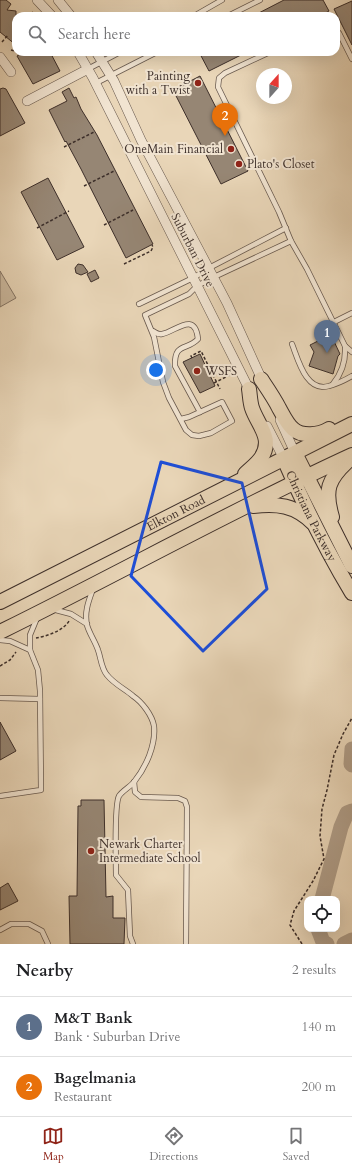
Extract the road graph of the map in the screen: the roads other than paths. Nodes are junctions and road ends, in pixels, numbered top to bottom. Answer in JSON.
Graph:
{"nodes":[{"id":1,"x":37,"y":0,"type":"edge"},
{"id":2,"x":58,"y":0,"type":"edge"},
{"id":3,"x":222,"y":0,"type":"edge"},
{"id":4,"x":260,"y":0,"type":"edge"},
{"id":5,"x":48,"y":12,"type":"edge"},
{"id":6,"x":68,"y":12,"type":"edge"},
{"id":7,"x":201,"y":12,"type":"edge"},
{"id":8,"x":236,"y":12,"type":"edge"},
{"id":9,"x":340,"y":35,"type":"edge"},
{"id":10,"x":80,"y":56,"type":"edge"},
{"id":11,"x":99,"y":56,"type":"edge"},
{"id":12,"x":112,"y":56,"type":"edge"},
{"id":13,"x":149,"y":56,"type":"edge"},
{"id":14,"x":261,"y":56,"type":"edge"},
{"id":15,"x":0,"y":57,"type":"edge"},
{"id":16,"x":352,"y":59,"type":"edge"},
{"id":17,"x":102,"y":61,"type":"junction"},
{"id":18,"x":88,"y":69,"type":"junction"},
{"id":19,"x":11,"y":72,"type":"dead end"},
{"id":20,"x":110,"y":76,"type":"junction"},
{"id":21,"x":96,"y":83,"type":"junction"},
{"id":22,"x":27,"y":101,"type":"dead end"},
{"id":23,"x":286,"y":228,"type":"junction"},
{"id":24,"x":291,"y":241,"type":"junction"},
{"id":25,"x":209,"y":268,"type":"junction"},
{"id":26,"x":214,"y":277,"type":"junction"},
{"id":27,"x":195,"y":282,"type":"junction"},
{"id":28,"x":139,"y":304,"type":"dead end"},
{"id":29,"x":352,"y":313,"type":"edge"},
{"id":30,"x":334,"y":322,"type":"junction"},
{"id":31,"x":152,"y":330,"type":"junction"},
{"id":32,"x":292,"y":344,"type":"dead end"},
{"id":33,"x":345,"y":346,"type":"junction"},
{"id":34,"x":352,"y":352,"type":"edge"},
{"id":35,"x":352,"y":376,"type":"edge"},
{"id":36,"x":261,"y":379,"type":"junction"},
{"id":37,"x":333,"y":384,"type":"junction"},
{"id":38,"x":249,"y":389,"type":"junction"},
{"id":39,"x":200,"y":412,"type":"junction"},
{"id":40,"x":352,"y":417,"type":"edge"},
{"id":41,"x":180,"y":419,"type":"junction"},
{"id":42,"x":352,"y":424,"type":"edge"},
{"id":43,"x":289,"y":456,"type":"junction"},
{"id":44,"x":352,"y":456,"type":"edge"},
{"id":45,"x":300,"y":479,"type":"junction"},
{"id":46,"x":234,"y":484,"type":"junction"},
{"id":47,"x":242,"y":508,"type":"junction"},
{"id":48,"x":316,"y":526,"type":"junction"},
{"id":49,"x":341,"y":544,"type":"junction"},
{"id":50,"x":352,"y":566,"type":"edge"},
{"id":51,"x":95,"y":584,"type":"junction"},
{"id":52,"x":352,"y":593,"type":"edge"},
{"id":53,"x":0,"y":602,"type":"edge"},
{"id":54,"x":44,"y":610,"type":"junction"},
{"id":55,"x":87,"y":624,"type":"junction"},
{"id":56,"x":0,"y":632,"type":"edge"},
{"id":57,"x":0,"y":640,"type":"edge"},
{"id":58,"x":30,"y":650,"type":"junction"},
{"id":59,"x":0,"y":698,"type":"edge"},
{"id":60,"x":40,"y":699,"type":"junction"},
{"id":61,"x":134,"y":782,"type":"junction"},
{"id":62,"x":0,"y":796,"type":"edge"},
{"id":63,"x":0,"y":930,"type":"edge"},
{"id":64,"x":48,"y":944,"type":"edge"},
{"id":65,"x":133,"y":944,"type":"edge"},
{"id":66,"x":186,"y":944,"type":"edge"}],
"edges":[{"from":1,"to":5,"type":"street"},
{"from":2,"to":6,"type":"street"},
{"from":3,"to":7,"type":"lane"},
{"from":4,"to":8,"type":"lane"},
{"from":9,"to":16,"type":"lane"},
{"from":10,"to":18,"type":"street","name":"Suburban Drive"},
{"from":11,"to":17,"type":"street","name":"Suburban Drive"},
{"from":12,"to":17,"type":"lane"},
{"from":13,"to":20,"type":"lane"},
{"from":14,"to":23,"type":"lane"},
{"from":15,"to":19,"type":"street"},
{"from":17,"to":18,"type":"lane"},
{"from":17,"to":20,"type":"street","name":"Suburban Drive"},
{"from":18,"to":21,"type":"street","name":"Suburban Drive"},
{"from":18,"to":22,"type":"street"},
{"from":20,"to":21,"type":"lane"},
{"from":20,"to":25,"type":"street","name":"Suburban Drive"},
{"from":21,"to":27,"type":"street","name":"Suburban Drive"},
{"from":23,"to":24,"type":"lane"},
{"from":23,"to":25,"type":"lane"},
{"from":24,"to":26,"type":"lane"},
{"from":24,"to":30,"type":"lane"},
{"from":25,"to":26,"type":"street","name":"Suburban Drive"},
{"from":25,"to":27,"type":"lane"},
{"from":26,"to":27,"type":"lane"},
{"from":26,"to":36,"type":"street","name":"Suburban Drive"},
{"from":27,"to":28,"type":"lane"},
{"from":27,"to":31,"type":"lane"},
{"from":27,"to":38,"type":"street","name":"Suburban Drive"},
{"from":29,"to":30,"type":"lane"},
{"from":30,"to":33,"type":"lane"},
{"from":31,"to":39,"type":"lane"},
{"from":31,"to":41,"type":"lane"},
{"from":32,"to":37,"type":"lane"},
{"from":33,"to":34,"type":"lane"},
{"from":33,"to":37,"type":"lane"},
{"from":35,"to":37,"type":"lane"},
{"from":36,"to":40,"type":"main road"},
{"from":36,"to":43,"type":"street","name":"Suburban Drive"},
{"from":38,"to":43,"type":"street","name":"Suburban Drive"},
{"from":38,"to":46,"type":"main road"},
{"from":39,"to":41,"type":"lane"},
{"from":39,"to":41,"type":"lane"},
{"from":42,"to":43,"type":"main road","name":"Elkton Road"},
{"from":43,"to":45,"type":"main road","name":"Christiana Parkway"},
{"from":43,"to":46,"type":"main road","name":"Elkton Road"},
{"from":44,"to":45,"type":"main road","name":"Elkton Road"},
{"from":44,"to":49,"type":"main road"},
{"from":45,"to":47,"type":"main road","name":"Elkton Road"},
{"from":45,"to":48,"type":"main road","name":"Christiana Parkway"},
{"from":45,"to":49,"type":"main road","name":"Christiana Parkway"},
{"from":46,"to":53,"type":"main road","name":"Elkton Road"},
{"from":47,"to":48,"type":"main road"},
{"from":47,"to":51,"type":"main road","name":"Elkton Road"},
{"from":48,"to":52,"type":"main road","name":"Christiana Parkway"},
{"from":49,"to":50,"type":"main road","name":"Christiana Parkway"},
{"from":51,"to":54,"type":"main road","name":"Elkton Road"},
{"from":51,"to":55,"type":"lane"},
{"from":54,"to":55,"type":"lane"},
{"from":54,"to":56,"type":"main road","name":"Elkton Road"},
{"from":54,"to":58,"type":"lane"},
{"from":55,"to":61,"type":"lane"},
{"from":57,"to":58,"type":"lane"},
{"from":58,"to":60,"type":"lane"},
{"from":59,"to":60,"type":"lane"},
{"from":60,"to":62,"type":"lane"},
{"from":61,"to":65,"type":"lane"},
{"from":61,"to":66,"type":"lane"},
{"from":63,"to":64,"type":"lane"}]}
